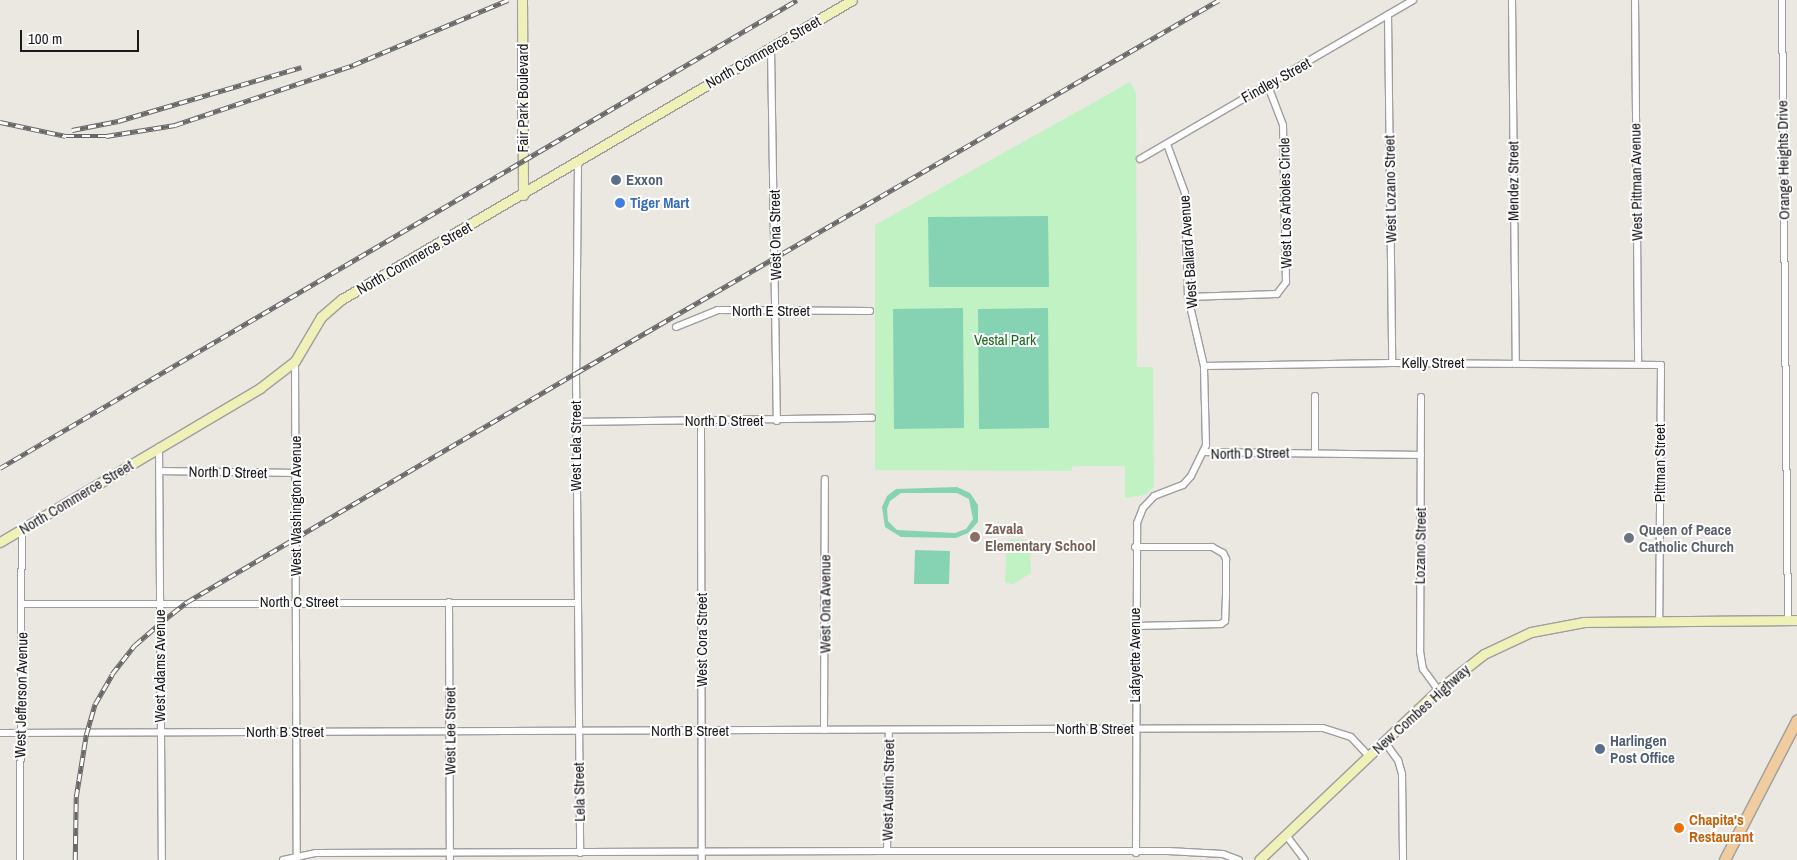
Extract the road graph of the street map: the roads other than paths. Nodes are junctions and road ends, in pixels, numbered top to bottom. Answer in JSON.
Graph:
{"nodes":[{"id":1,"x":522,"y":0,"type":"edge"},
{"id":2,"x":852,"y":0,"type":"edge"},
{"id":3,"x":1413,"y":0,"type":"edge"},
{"id":4,"x":1512,"y":0,"type":"edge"},
{"id":5,"x":1635,"y":0,"type":"edge"},
{"id":6,"x":1782,"y":0,"type":"edge"},
{"id":7,"x":1388,"y":15,"type":"junction"},
{"id":8,"x":771,"y":48,"type":"junction"},
{"id":9,"x":1262,"y":88,"type":"junction"},
{"id":10,"x":1167,"y":144,"type":"junction"},
{"id":11,"x":1140,"y":159,"type":"dead end"},
{"id":12,"x":578,"y":161,"type":"junction"},
{"id":13,"x":523,"y":195,"type":"junction"},
{"id":14,"x":1188,"y":297,"type":"junction"},
{"id":15,"x":776,"y":311,"type":"junction"},
{"id":16,"x":870,"y":311,"type":"dead end"},
{"id":17,"x":676,"y":327,"type":"dead end"},
{"id":18,"x":295,"y":361,"type":"junction"},
{"id":19,"x":1392,"y":363,"type":"junction"},
{"id":20,"x":1516,"y":363,"type":"junction"},
{"id":21,"x":1638,"y":363,"type":"junction"},
{"id":22,"x":1661,"y":364,"type":"joint"},
{"id":23,"x":1204,"y":366,"type":"junction"},
{"id":24,"x":1315,"y":396,"type":"dead end"},
{"id":25,"x":1421,"y":397,"type":"dead end"},
{"id":26,"x":872,"y":418,"type":"dead end"},
{"id":27,"x":701,"y":421,"type":"junction"},
{"id":28,"x":576,"y":422,"type":"junction"},
{"id":29,"x":777,"y":422,"type":"junction"},
{"id":30,"x":159,"y":448,"type":"junction"},
{"id":31,"x":1204,"y":452,"type":"junction"},
{"id":32,"x":1315,"y":452,"type":"junction"},
{"id":33,"x":1421,"y":455,"type":"junction"},
{"id":34,"x":160,"y":471,"type":"junction"},
{"id":35,"x":296,"y":473,"type":"junction"},
{"id":36,"x":825,"y":479,"type":"dead end"},
{"id":37,"x":22,"y":529,"type":"junction"},
{"id":38,"x":0,"y":542,"type":"edge"},
{"id":39,"x":1135,"y":547,"type":"junction"},
{"id":40,"x":160,"y":602,"type":"junction"},
{"id":41,"x":296,"y":602,"type":"junction"},
{"id":42,"x":449,"y":602,"type":"junction"},
{"id":43,"x":577,"y":603,"type":"junction"},
{"id":44,"x":22,"y":604,"type":"junction"},
{"id":45,"x":1792,"y":620,"type":"edge"},
{"id":46,"x":1659,"y":622,"type":"junction"},
{"id":47,"x":1135,"y":626,"type":"junction"},
{"id":48,"x":1438,"y":690,"type":"junction"},
{"id":49,"x":1797,"y":721,"type":"edge"},
{"id":50,"x":1135,"y":729,"type":"junction"},
{"id":51,"x":702,"y":730,"type":"junction"},
{"id":52,"x":824,"y":730,"type":"junction"},
{"id":53,"x":889,"y":730,"type":"junction"},
{"id":54,"x":450,"y":731,"type":"junction"},
{"id":55,"x":578,"y":731,"type":"junction"},
{"id":56,"x":160,"y":732,"type":"junction"},
{"id":57,"x":297,"y":732,"type":"junction"},
{"id":58,"x":0,"y":733,"type":"edge"},
{"id":59,"x":20,"y":733,"type":"junction"},
{"id":60,"x":1384,"y":741,"type":"junction"},
{"id":61,"x":1369,"y":756,"type":"junction"},
{"id":62,"x":1286,"y":835,"type":"junction"},
{"id":63,"x":888,"y":851,"type":"junction"},
{"id":64,"x":580,"y":853,"type":"junction"},
{"id":65,"x":1136,"y":853,"type":"junction"},
{"id":66,"x":702,"y":856,"type":"edge"},
{"id":67,"x":450,"y":857,"type":"edge"},
{"id":68,"x":297,"y":859,"type":"edge"},
{"id":69,"x":20,"y":860,"type":"edge"},
{"id":70,"x":162,"y":860,"type":"edge"},
{"id":71,"x":283,"y":860,"type":"edge"},
{"id":72,"x":1239,"y":860,"type":"edge"},
{"id":73,"x":1259,"y":860,"type":"edge"},
{"id":74,"x":1305,"y":860,"type":"edge"},
{"id":75,"x":1404,"y":860,"type":"edge"},
{"id":76,"x":1725,"y":860,"type":"edge"}],
"edges":[{"from":1,"to":13,"type":"main road","name":"Fair Park Boulevard"},
{"from":2,"to":8,"type":"main road","name":"North Commerce Street"},
{"from":3,"to":7,"type":"street","name":"Findley Street"},
{"from":4,"to":20,"type":"street","name":"Mendez Street"},
{"from":5,"to":21,"type":"street","name":"West Pittman Avenue"},
{"from":6,"to":45,"type":"street","name":"Orange Heights Drive"},
{"from":7,"to":9,"type":"street","name":"Findley Street"},
{"from":7,"to":19,"type":"street","name":"West Lozano Street"},
{"from":8,"to":12,"type":"main road","name":"North Commerce Street"},
{"from":8,"to":15,"type":"street","name":"West Ona Street"},
{"from":9,"to":10,"type":"street","name":"Findley Street"},
{"from":9,"to":14,"type":"street","name":"West Los Arboles Circle"},
{"from":10,"to":11,"type":"street","name":"Findley Street"},
{"from":10,"to":14,"type":"street","name":"West Ballard Avenue"},
{"from":12,"to":13,"type":"main road","name":"North Commerce Street"},
{"from":12,"to":28,"type":"street","name":"West Lela Street"},
{"from":13,"to":18,"type":"main road","name":"North Commerce Street"},
{"from":14,"to":23,"type":"street","name":"West Ballard Avenue"},
{"from":15,"to":16,"type":"street","name":"North E Street"},
{"from":15,"to":17,"type":"street","name":"North E Street"},
{"from":15,"to":29,"type":"street","name":"West Ona Street"},
{"from":18,"to":30,"type":"main road","name":"North Commerce Street"},
{"from":18,"to":35,"type":"street","name":"West Washington Avenue"},
{"from":19,"to":20,"type":"street","name":"Kelly Street"},
{"from":19,"to":23,"type":"street","name":"Kelly Street"},
{"from":20,"to":21,"type":"street","name":"Kelly Street"},
{"from":21,"to":22,"type":"street","name":"Kelly Street"},
{"from":22,"to":46,"type":"street","name":"Pittman Street"},
{"from":23,"to":31,"type":"street","name":"West Ballard Avenue"},
{"from":24,"to":32,"type":"street"},
{"from":25,"to":33,"type":"street","name":"Lozano Street"},
{"from":26,"to":29,"type":"street","name":"North D Street"},
{"from":27,"to":28,"type":"street","name":"North D Street"},
{"from":27,"to":29,"type":"street","name":"North D Street"},
{"from":27,"to":51,"type":"street","name":"West Cora Street"},
{"from":28,"to":43,"type":"street","name":"West Lela Street"},
{"from":30,"to":34,"type":"street","name":"West Adams Avenue"},
{"from":30,"to":37,"type":"main road","name":"North Commerce Street"},
{"from":31,"to":32,"type":"street","name":"North D Street"},
{"from":31,"to":39,"type":"street","name":"North D Street"},
{"from":32,"to":33,"type":"street","name":"North D Street"},
{"from":33,"to":48,"type":"street","name":"Lozano Street"},
{"from":34,"to":35,"type":"street","name":"North D Street"},
{"from":34,"to":40,"type":"street","name":"West Adams Avenue"},
{"from":35,"to":41,"type":"street","name":"West Washington Avenue"},
{"from":36,"to":52,"type":"street","name":"West Ona Avenue"},
{"from":37,"to":38,"type":"main road","name":"North Commerce Street"},
{"from":37,"to":44,"type":"street","name":"West Jefferson Avenue"},
{"from":39,"to":47,"type":"street","name":"Lafayette Avenue"},
{"from":39,"to":47,"type":"street"},
{"from":40,"to":41,"type":"street","name":"North C Street"},
{"from":40,"to":44,"type":"street","name":"North C Street"},
{"from":40,"to":56,"type":"street","name":"West Adams Avenue"},
{"from":41,"to":42,"type":"street","name":"North C Street"},
{"from":41,"to":57,"type":"street","name":"West Washington Avenue"},
{"from":42,"to":43,"type":"street","name":"North C Street"},
{"from":42,"to":54,"type":"street","name":"West Lee Street"},
{"from":43,"to":55,"type":"street","name":"West Lela Street"},
{"from":44,"to":59,"type":"street","name":"West Jefferson Avenue"},
{"from":45,"to":46,"type":"main road","name":"New Combes Highway"},
{"from":46,"to":48,"type":"main road","name":"New Combes Highway"},
{"from":47,"to":50,"type":"street","name":"Lafayette Avenue"},
{"from":48,"to":60,"type":"main road","name":"New Combes Highway"},
{"from":49,"to":76,"type":"main road"},
{"from":50,"to":53,"type":"street","name":"North B Street"},
{"from":50,"to":61,"type":"street","name":"North B Street"},
{"from":50,"to":65,"type":"street","name":"Lafayette Avenue"},
{"from":51,"to":52,"type":"street","name":"North B Street"},
{"from":51,"to":55,"type":"street","name":"North B Street"},
{"from":51,"to":66,"type":"street","name":"West Cora Street"},
{"from":52,"to":53,"type":"street","name":"North B Street"},
{"from":53,"to":63,"type":"street","name":"West Austin Street"},
{"from":54,"to":55,"type":"street","name":"North B Street"},
{"from":54,"to":57,"type":"street","name":"North B Street"},
{"from":54,"to":67,"type":"street","name":"West Lee Street"},
{"from":55,"to":64,"type":"street","name":"Lela Street"},
{"from":56,"to":57,"type":"street","name":"North B Street"},
{"from":56,"to":59,"type":"street","name":"North B Street"},
{"from":56,"to":70,"type":"street","name":"West Adams Avenue"},
{"from":57,"to":68,"type":"street","name":"West Washington Avenue"},
{"from":58,"to":59,"type":"street","name":"North B Street"},
{"from":59,"to":69,"type":"street","name":"West Jefferson Avenue"},
{"from":60,"to":61,"type":"main road","name":"New Combes Highway"},
{"from":60,"to":75,"type":"street"},
{"from":61,"to":62,"type":"main road","name":"New Combes Highway"},
{"from":62,"to":73,"type":"main road","name":"New Combes Highway"},
{"from":62,"to":74,"type":"street"},
{"from":63,"to":65,"type":"street"},
{"from":63,"to":66,"type":"street"},
{"from":64,"to":66,"type":"street"},
{"from":64,"to":67,"type":"street"},
{"from":65,"to":72,"type":"street"},
{"from":67,"to":68,"type":"street"},
{"from":68,"to":71,"type":"street"}]}
